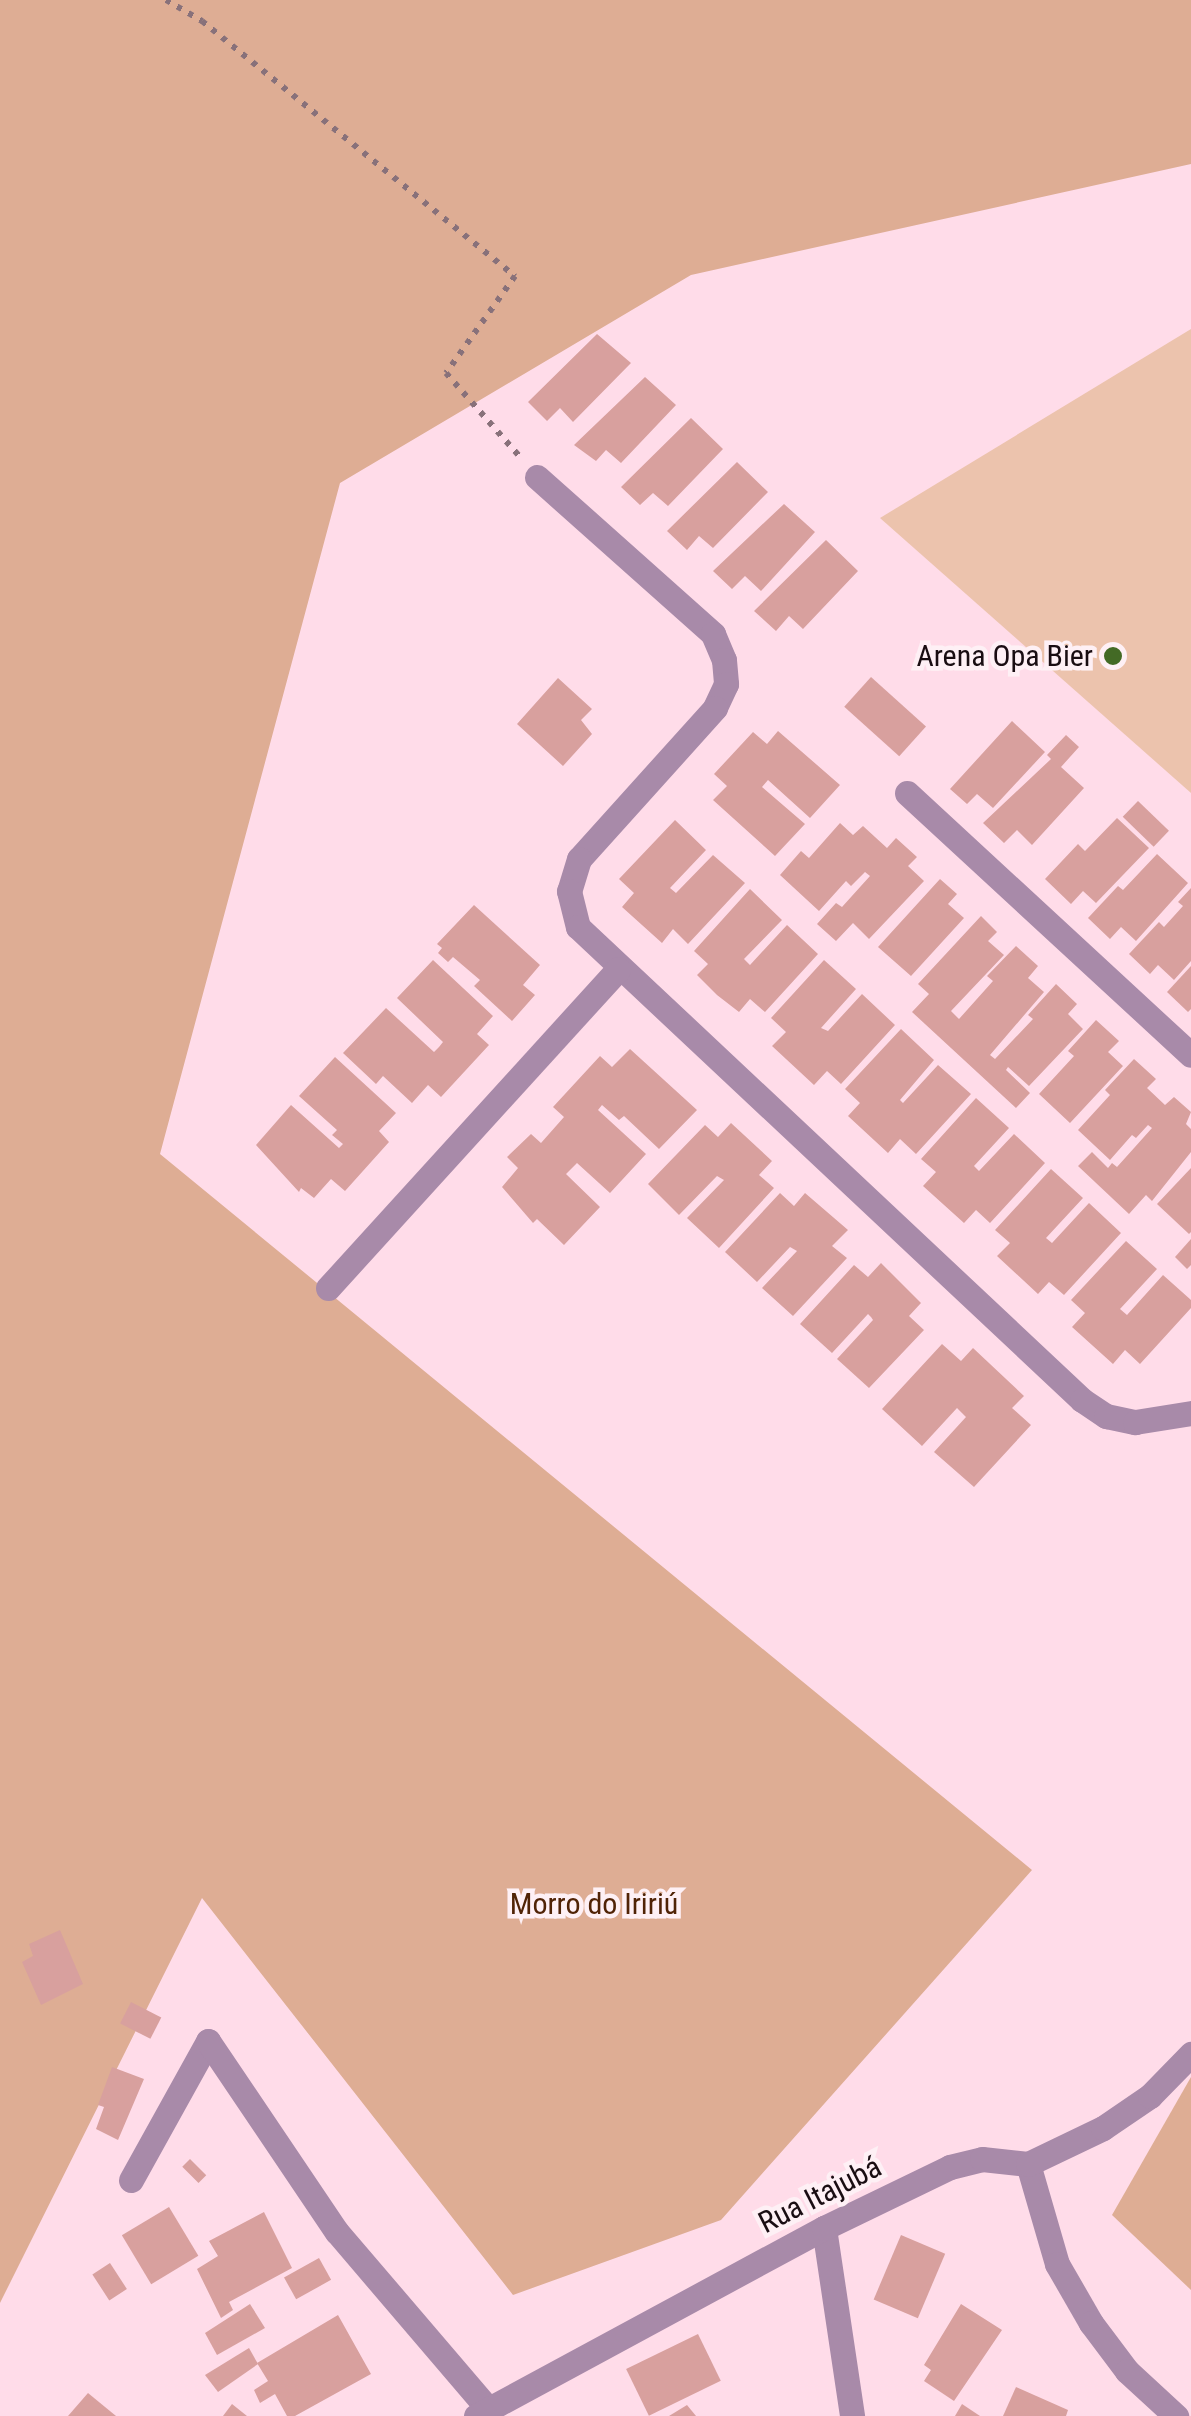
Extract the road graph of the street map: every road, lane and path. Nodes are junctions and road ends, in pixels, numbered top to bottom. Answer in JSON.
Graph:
{"nodes":[{"id":1,"x":166,"y":0,"type":"edge"},
{"id":2,"x":537,"y":476,"type":"joint"},
{"id":3,"x":907,"y":793,"type":"dead end"},
{"id":4,"x":618,"y":969,"type":"junction"},
{"id":5,"x":1191,"y":1055,"type":"edge"},
{"id":6,"x":328,"y":1288,"type":"dead end"},
{"id":7,"x":1191,"y":1413,"type":"edge"},
{"id":8,"x":1191,"y":2054,"type":"edge"},
{"id":9,"x":1028,"y":2164,"type":"junction"},
{"id":10,"x":131,"y":2180,"type":"dead end"},
{"id":11,"x":824,"y":2228,"type":"junction"},
{"id":12,"x":482,"y":2412,"type":"edge"},
{"id":13,"x":852,"y":2416,"type":"edge"},
{"id":14,"x":1176,"y":2416,"type":"edge"}],
"edges":[{"from":1,"to":2,"type":"path"},
{"from":2,"to":4,"type":"street"},
{"from":3,"to":5,"type":"street"},
{"from":4,"to":6,"type":"street"},
{"from":4,"to":7,"type":"street"},
{"from":8,"to":9,"type":"street"},
{"from":9,"to":11,"type":"street","name":"Rua Itajubá"},
{"from":9,"to":14,"type":"street"},
{"from":10,"to":12,"type":"street"},
{"from":11,"to":12,"type":"street","name":"Rua Itajubá"},
{"from":11,"to":13,"type":"street"}]}
